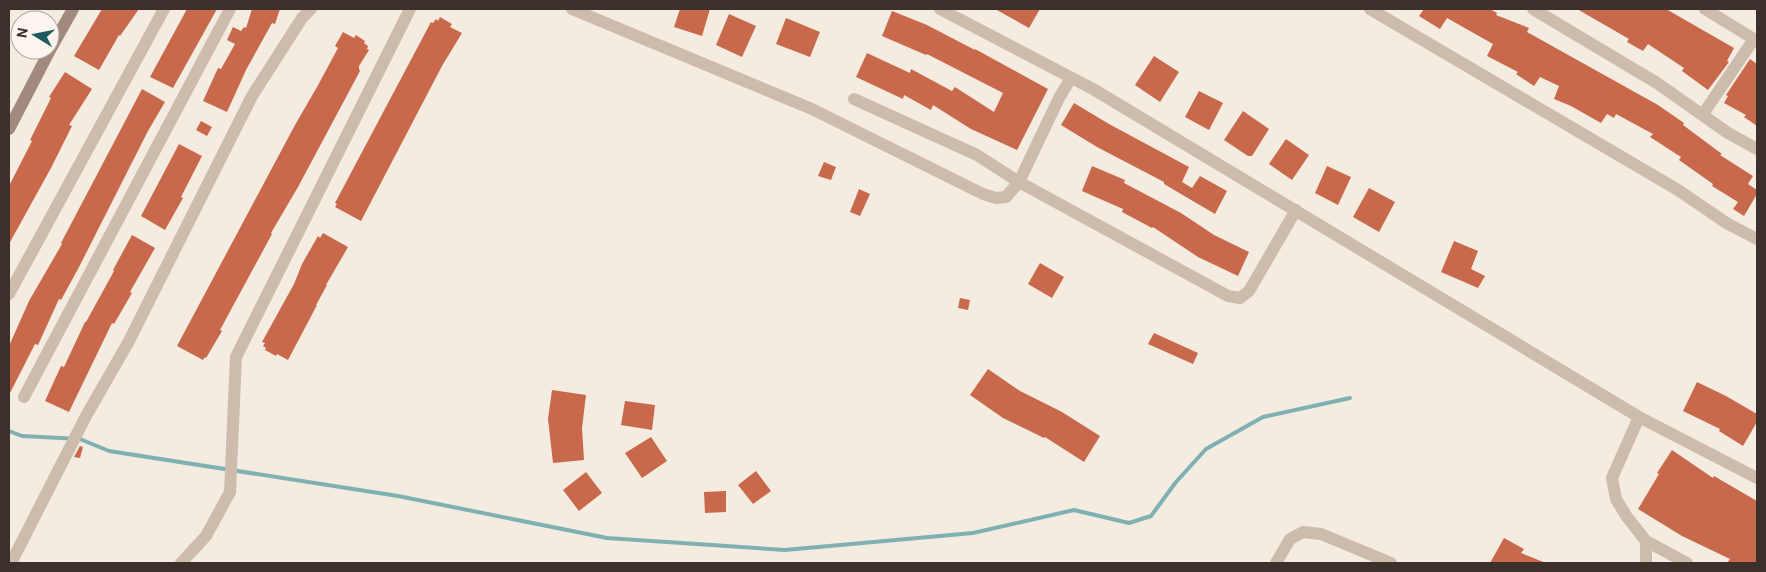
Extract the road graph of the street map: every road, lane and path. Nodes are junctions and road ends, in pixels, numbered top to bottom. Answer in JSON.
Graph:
{"nodes":[{"id":1,"x":73,"y":9,"type":"edge"},
{"id":2,"x":164,"y":9,"type":"edge"},
{"id":3,"x":230,"y":9,"type":"edge"},
{"id":4,"x":311,"y":9,"type":"edge"},
{"id":5,"x":410,"y":9,"type":"edge"},
{"id":6,"x":572,"y":9,"type":"edge"},
{"id":7,"x":940,"y":9,"type":"edge"},
{"id":8,"x":1370,"y":9,"type":"edge"},
{"id":9,"x":1533,"y":9,"type":"edge"},
{"id":10,"x":1705,"y":9,"type":"edge"},
{"id":11,"x":60,"y":32,"type":"edge"},
{"id":12,"x":1756,"y":40,"type":"edge"},
{"id":13,"x":45,"y":60,"type":"edge"},
{"id":14,"x":1071,"y":78,"type":"junction"},
{"id":15,"x":854,"y":99,"type":"dead end"},
{"id":16,"x":1703,"y":114,"type":"junction"},
{"id":17,"x":9,"y":129,"type":"edge"},
{"id":18,"x":1757,"y":149,"type":"edge"},
{"id":19,"x":1020,"y":182,"type":"junction"},
{"id":20,"x":1296,"y":210,"type":"junction"},
{"id":21,"x":1757,"y":239,"type":"edge"},
{"id":22,"x":9,"y":294,"type":"edge"},
{"id":23,"x":24,"y":397,"type":"dead end"},
{"id":24,"x":1639,"y":417,"type":"junction"},
{"id":25,"x":1757,"y":478,"type":"edge"},
{"id":26,"x":1646,"y":541,"type":"junction"},
{"id":27,"x":15,"y":559,"type":"edge"},
{"id":28,"x":181,"y":563,"type":"edge"},
{"id":29,"x":1276,"y":563,"type":"edge"},
{"id":30,"x":1391,"y":563,"type":"edge"},
{"id":31,"x":1646,"y":563,"type":"edge"},
{"id":32,"x":1687,"y":563,"type":"edge"}],
"edges":[{"from":1,"to":11,"type":"street"},
{"from":2,"to":22,"type":"street"},
{"from":3,"to":23,"type":"street"},
{"from":4,"to":27,"type":"street"},
{"from":5,"to":28,"type":"street"},
{"from":6,"to":19,"type":"street"},
{"from":7,"to":14,"type":"street"},
{"from":8,"to":21,"type":"street"},
{"from":9,"to":16,"type":"street"},
{"from":10,"to":12,"type":"street"},
{"from":12,"to":16,"type":"street"},
{"from":13,"to":17,"type":"street"},
{"from":14,"to":19,"type":"street"},
{"from":14,"to":20,"type":"street"},
{"from":15,"to":19,"type":"street"},
{"from":16,"to":18,"type":"street"},
{"from":19,"to":20,"type":"street"},
{"from":20,"to":24,"type":"street"},
{"from":24,"to":25,"type":"street"},
{"from":24,"to":26,"type":"street"},
{"from":26,"to":31,"type":"street"},
{"from":26,"to":32,"type":"street"},
{"from":29,"to":30,"type":"street"}]}
